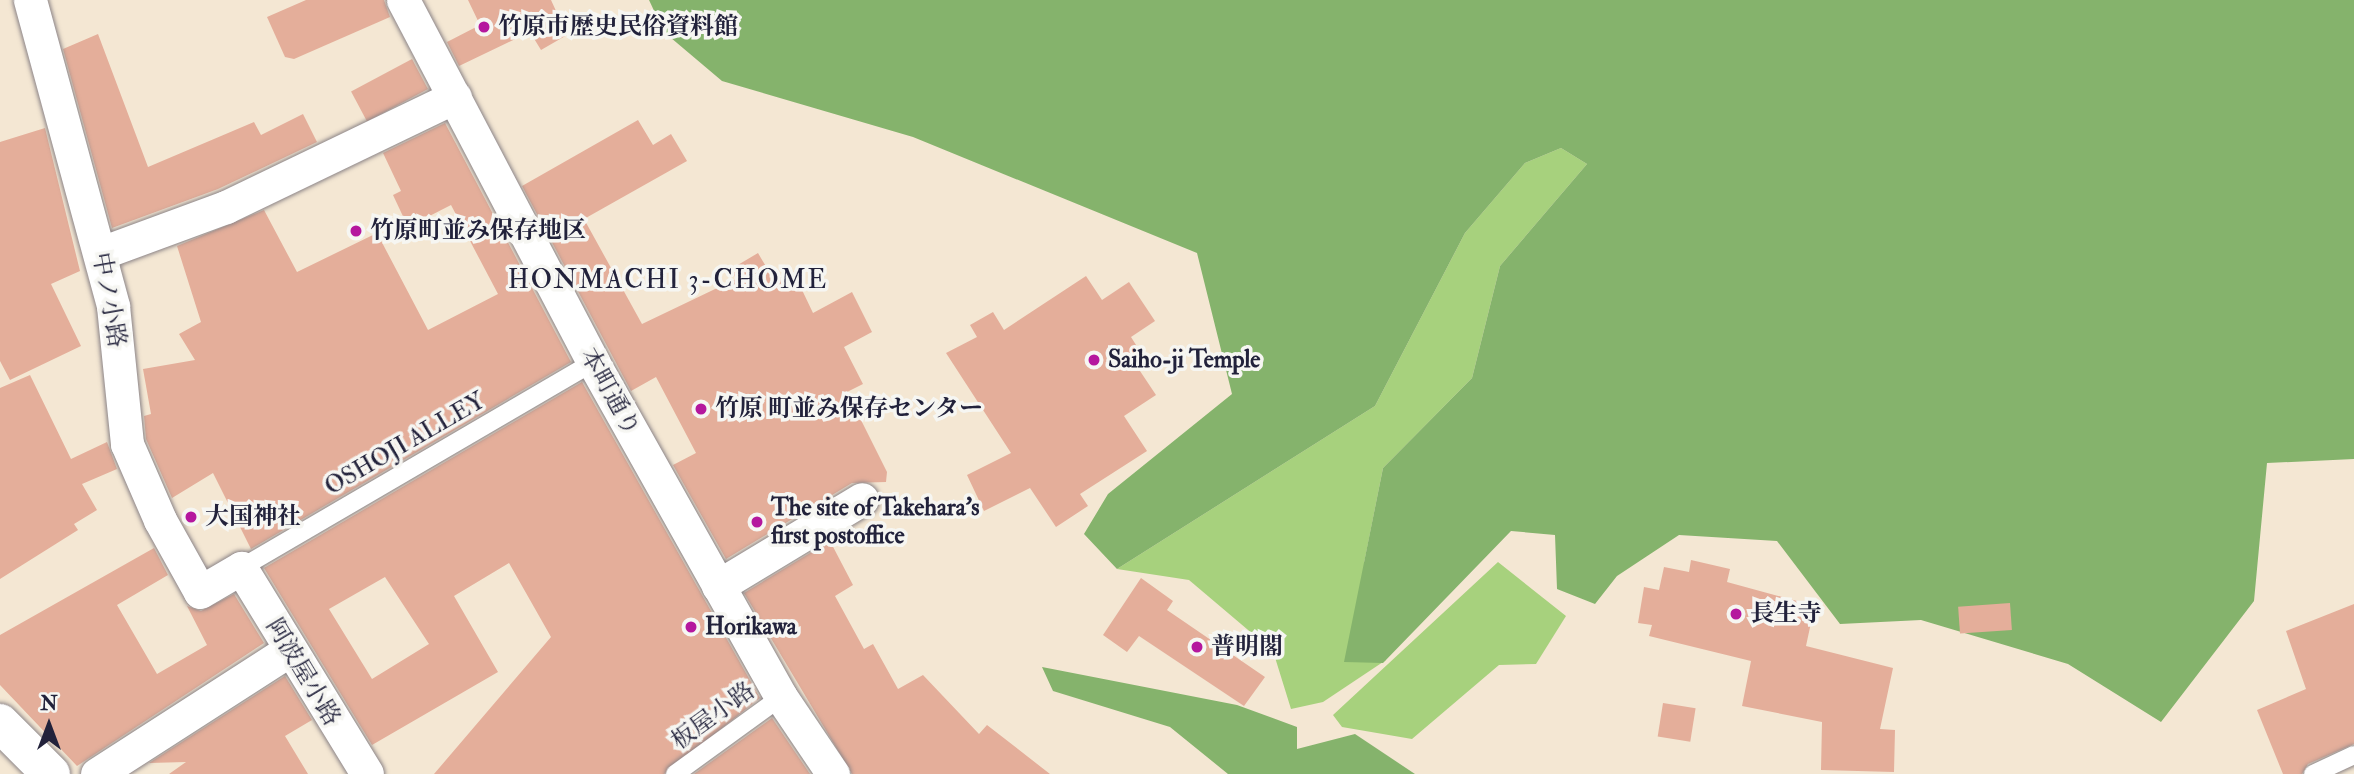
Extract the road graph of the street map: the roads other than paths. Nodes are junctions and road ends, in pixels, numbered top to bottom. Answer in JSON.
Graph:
{"nodes":[{"id":1,"x":30,"y":0,"type":"edge"},
{"id":2,"x":403,"y":0,"type":"edge"},
{"id":3,"x":455,"y":97,"type":"junction"},
{"id":4,"x":101,"y":253,"type":"junction"},
{"id":5,"x":593,"y":362,"type":"junction"},
{"id":6,"x":862,"y":499,"type":"dead end"},
{"id":7,"x":241,"y":568,"type":"junction"},
{"id":8,"x":718,"y":586,"type":"junction"},
{"id":9,"x":288,"y":652,"type":"junction"},
{"id":10,"x":781,"y":697,"type":"junction"},
{"id":11,"x":0,"y":723,"type":"edge"},
{"id":12,"x":2354,"y":755,"type":"edge"},
{"id":13,"x":51,"y":774,"type":"edge"},
{"id":14,"x":97,"y":774,"type":"edge"},
{"id":15,"x":367,"y":774,"type":"edge"},
{"id":16,"x":675,"y":774,"type":"edge"},
{"id":17,"x":833,"y":774,"type":"edge"},
{"id":18,"x":2313,"y":774,"type":"edge"}],
"edges":[{"from":1,"to":4,"type":"street","name":"中ノ小路"},
{"from":2,"to":3,"type":"street","name":"本町通り"},
{"from":3,"to":4,"type":"street"},
{"from":3,"to":5,"type":"street","name":"本町通り"},
{"from":4,"to":7,"type":"street","name":"中ノ小路"},
{"from":5,"to":7,"type":"lane","name":"OSHOJI ALLEY"},
{"from":5,"to":8,"type":"street","name":"本町通り"},
{"from":6,"to":8,"type":"street"},
{"from":7,"to":9,"type":"street","name":"阿波屋小路"},
{"from":8,"to":10,"type":"street","name":"本町通り"},
{"from":9,"to":14,"type":"street"},
{"from":9,"to":15,"type":"street","name":"阿波屋小路"},
{"from":10,"to":16,"type":"lane","name":"板屋小路"},
{"from":10,"to":17,"type":"street","name":"本町通り"},
{"from":11,"to":13,"type":"street"},
{"from":12,"to":18,"type":"lane"}]}
